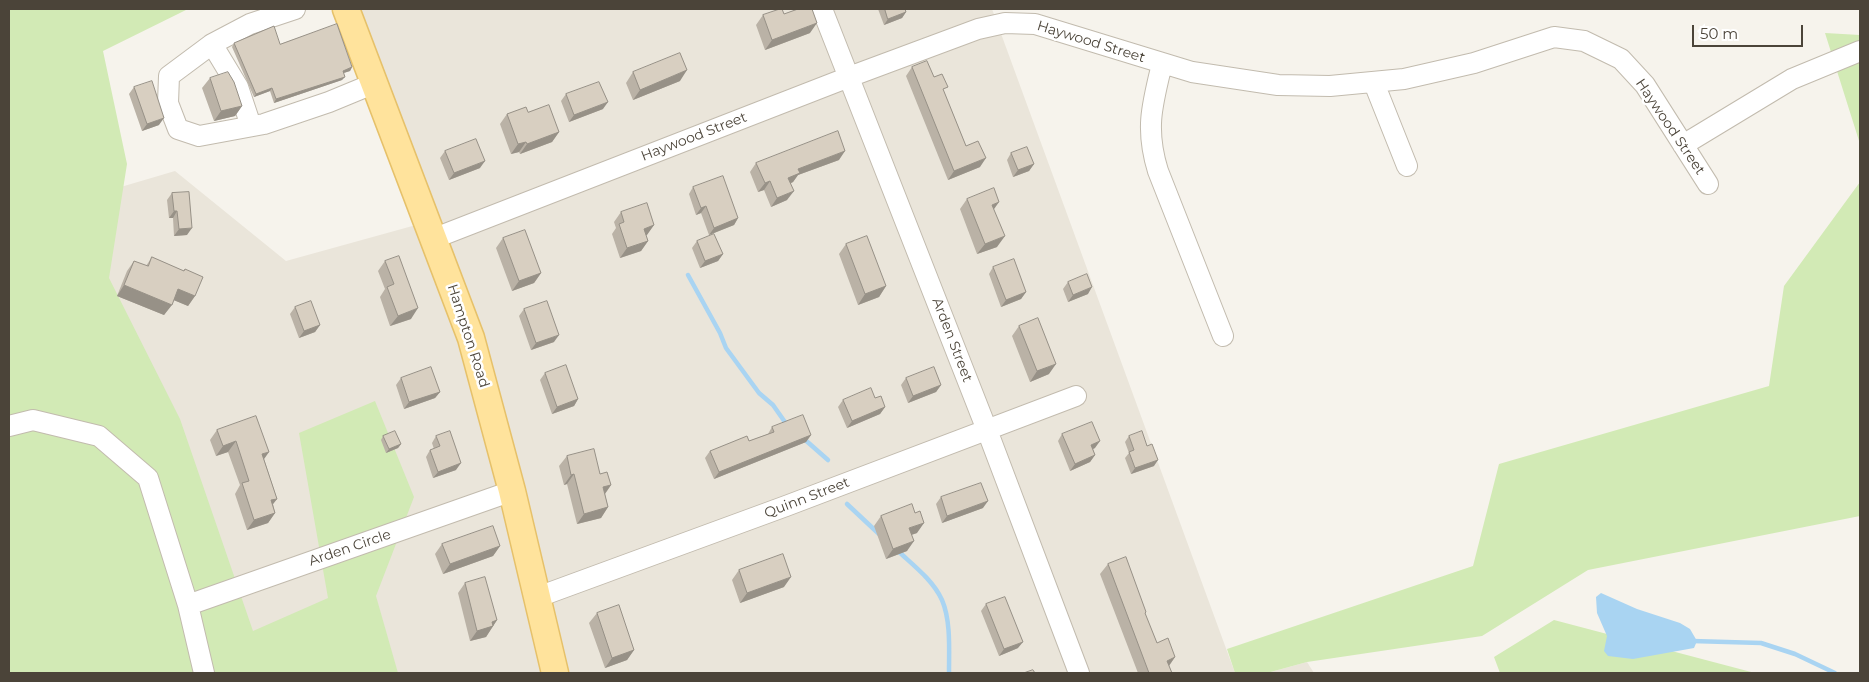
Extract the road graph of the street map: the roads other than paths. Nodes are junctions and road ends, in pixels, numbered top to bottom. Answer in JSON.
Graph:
{"nodes":[{"id":1,"x":295,"y":9,"type":"edge"},
{"id":2,"x":346,"y":9,"type":"edge"},
{"id":3,"x":822,"y":9,"type":"edge"},
{"id":4,"x":212,"y":44,"type":"junction"},
{"id":5,"x":1860,"y":50,"type":"edge"},
{"id":6,"x":1162,"y":64,"type":"junction"},
{"id":7,"x":848,"y":77,"type":"junction"},
{"id":8,"x":375,"y":83,"type":"junction"},
{"id":9,"x":1374,"y":83,"type":"junction"},
{"id":10,"x":251,"y":126,"type":"junction"},
{"id":11,"x":1683,"y":145,"type":"junction"},
{"id":12,"x":1407,"y":166,"type":"dead end"},
{"id":13,"x":1708,"y":184,"type":"dead end"},
{"id":14,"x":435,"y":238,"type":"junction"},
{"id":15,"x":1223,"y":336,"type":"dead end"},
{"id":16,"x":1076,"y":396,"type":"dead end"},
{"id":17,"x":9,"y":426,"type":"edge"},
{"id":18,"x":987,"y":430,"type":"junction"},
{"id":19,"x":512,"y":491,"type":"junction"},
{"id":20,"x":538,"y":597,"type":"junction"},
{"id":21,"x":188,"y":605,"type":"junction"},
{"id":22,"x":204,"y":673,"type":"edge"},
{"id":23,"x":555,"y":673,"type":"edge"},
{"id":24,"x":1079,"y":673,"type":"edge"}],
"edges":[{"from":1,"to":4,"type":"street"},
{"from":2,"to":8,"type":"main road","name":"Hampton Road"},
{"from":3,"to":7,"type":"street","name":"Arden Street"},
{"from":4,"to":10,"type":"street"},
{"from":4,"to":10,"type":"street"},
{"from":5,"to":11,"type":"street"},
{"from":6,"to":7,"type":"street","name":"Haywood Street"},
{"from":6,"to":9,"type":"street","name":"Haywood Street"},
{"from":6,"to":15,"type":"street"},
{"from":7,"to":14,"type":"street","name":"Haywood Street"},
{"from":7,"to":18,"type":"street","name":"Arden Street"},
{"from":8,"to":10,"type":"street"},
{"from":8,"to":14,"type":"main road","name":"Hampton Road"},
{"from":9,"to":11,"type":"street","name":"Haywood Street"},
{"from":9,"to":12,"type":"street"},
{"from":11,"to":13,"type":"street","name":"Haywood Street"},
{"from":14,"to":19,"type":"main road","name":"Hampton Road"},
{"from":16,"to":18,"type":"street","name":"Quinn Street"},
{"from":17,"to":21,"type":"street"},
{"from":18,"to":20,"type":"street","name":"Quinn Street"},
{"from":18,"to":24,"type":"street","name":"Arden Street"},
{"from":19,"to":20,"type":"main road","name":"Hampton Road"},
{"from":19,"to":21,"type":"street","name":"Arden Circle"},
{"from":20,"to":23,"type":"main road","name":"Hampton Road"},
{"from":21,"to":22,"type":"street"}]}
